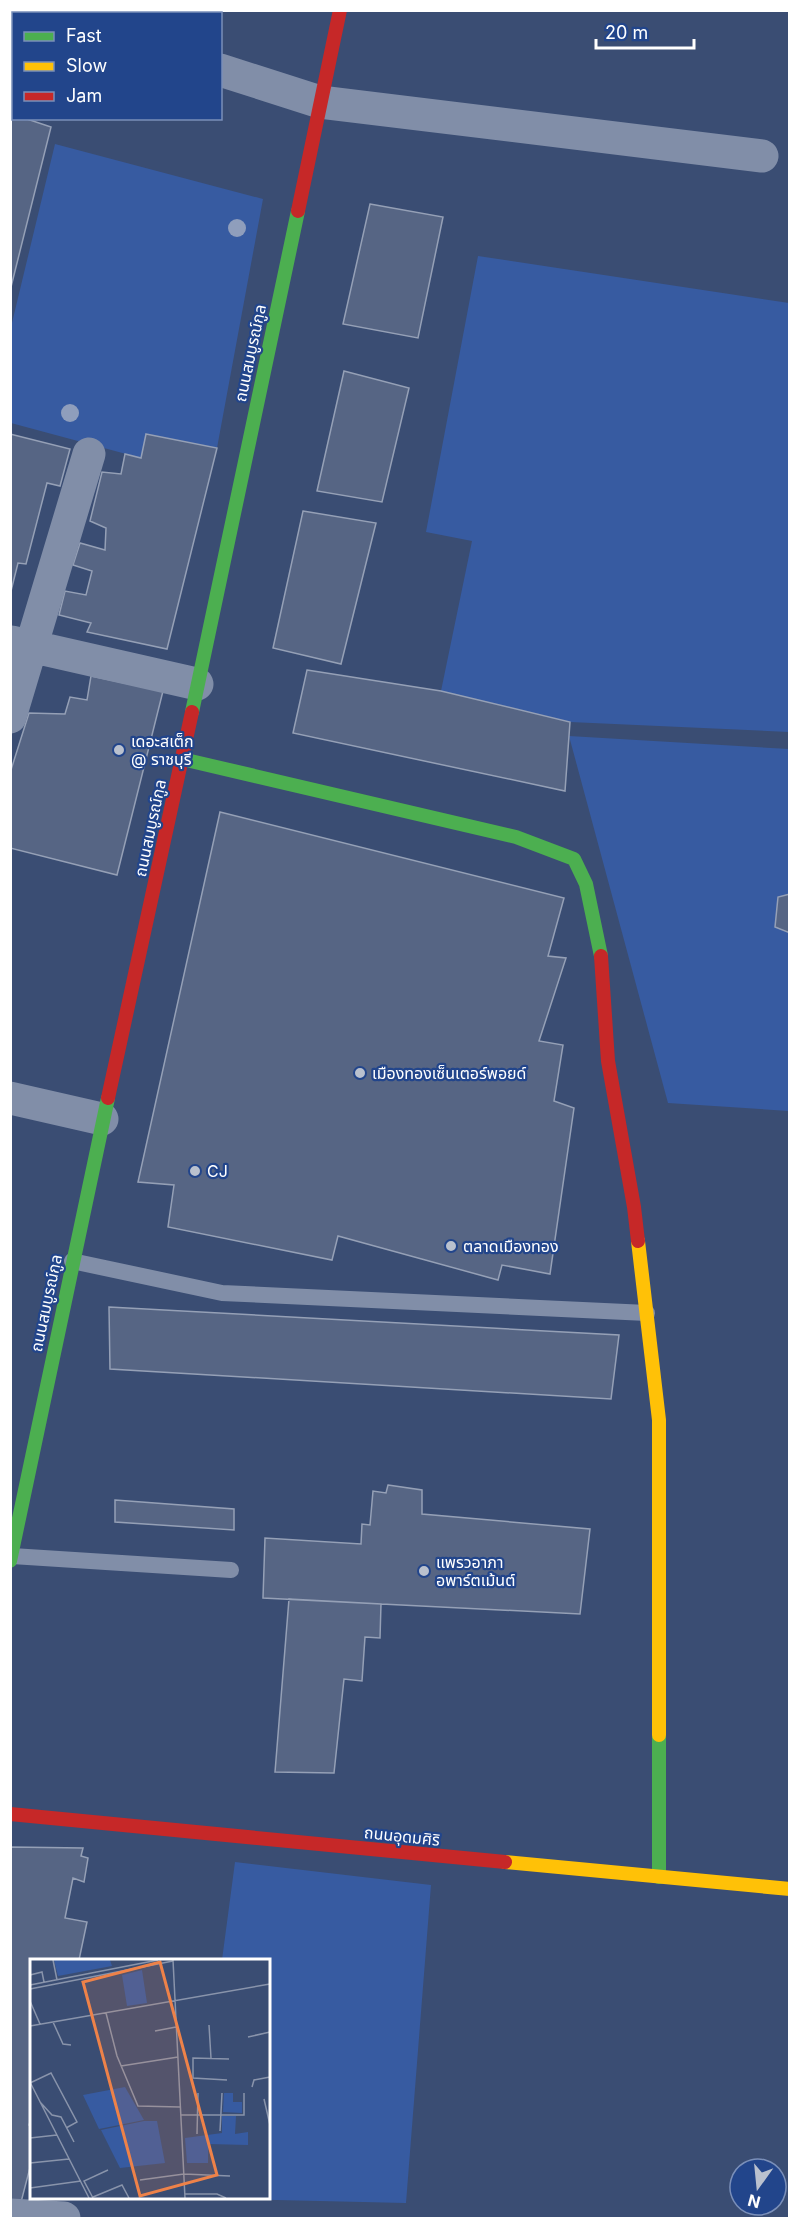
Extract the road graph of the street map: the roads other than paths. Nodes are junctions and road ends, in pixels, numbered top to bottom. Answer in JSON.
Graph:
{"nodes":[{"id":1,"x":340,"y":10,"type":"edge"},
{"id":2,"x":222,"y":71,"type":"edge"},
{"id":3,"x":320,"y":102,"type":"junction"},
{"id":4,"x":762,"y":156,"type":"dead end"},
{"id":5,"x":89,"y":454,"type":"dead end"},
{"id":6,"x":21,"y":644,"type":"edge"},
{"id":7,"x":197,"y":684,"type":"junction"},
{"id":8,"x":10,"y":717,"type":"edge"},
{"id":9,"x":182,"y":759,"type":"junction"},
{"id":10,"x":10,"y":1098,"type":"edge"},
{"id":11,"x":102,"y":1119,"type":"junction"},
{"id":12,"x":72,"y":1261,"type":"junction"},
{"id":13,"x":647,"y":1313,"type":"junction"},
{"id":14,"x":11,"y":1558,"type":"edge"},
{"id":15,"x":231,"y":1570,"type":"dead end"},
{"id":16,"x":10,"y":1814,"type":"edge"},
{"id":17,"x":659,"y":1878,"type":"junction"},
{"id":18,"x":789,"y":1889,"type":"edge"},
{"id":19,"x":10,"y":2215,"type":"edge"},
{"id":20,"x":64,"y":2218,"type":"edge"}],
"edges":[{"from":1,"to":3,"type":"street","name":"ถนนสมบูรณ์กูล"},
{"from":2,"to":3,"type":"street"},
{"from":3,"to":4,"type":"street"},
{"from":3,"to":7,"type":"street","name":"ถนนสมบูรณ์กูล"},
{"from":5,"to":6,"type":"street"},
{"from":6,"to":7,"type":"street"},
{"from":6,"to":8,"type":"street"},
{"from":7,"to":9,"type":"street","name":"ถนนสมบูรณ์กูล"},
{"from":9,"to":11,"type":"street","name":"ถนนสมบูรณ์กูล"},
{"from":9,"to":13,"type":"street"},
{"from":10,"to":11,"type":"street"},
{"from":11,"to":12,"type":"street","name":"ถนนสมบูรณ์กูล"},
{"from":12,"to":13,"type":"lane"},
{"from":12,"to":14,"type":"street","name":"ถนนสมบูรณ์กูล"},
{"from":13,"to":17,"type":"street"},
{"from":14,"to":15,"type":"lane"},
{"from":16,"to":17,"type":"street","name":"ถนนอุดมศิริ"},
{"from":17,"to":18,"type":"street","name":"ถนนอุดมศิริ"},
{"from":19,"to":20,"type":"street"}]}
